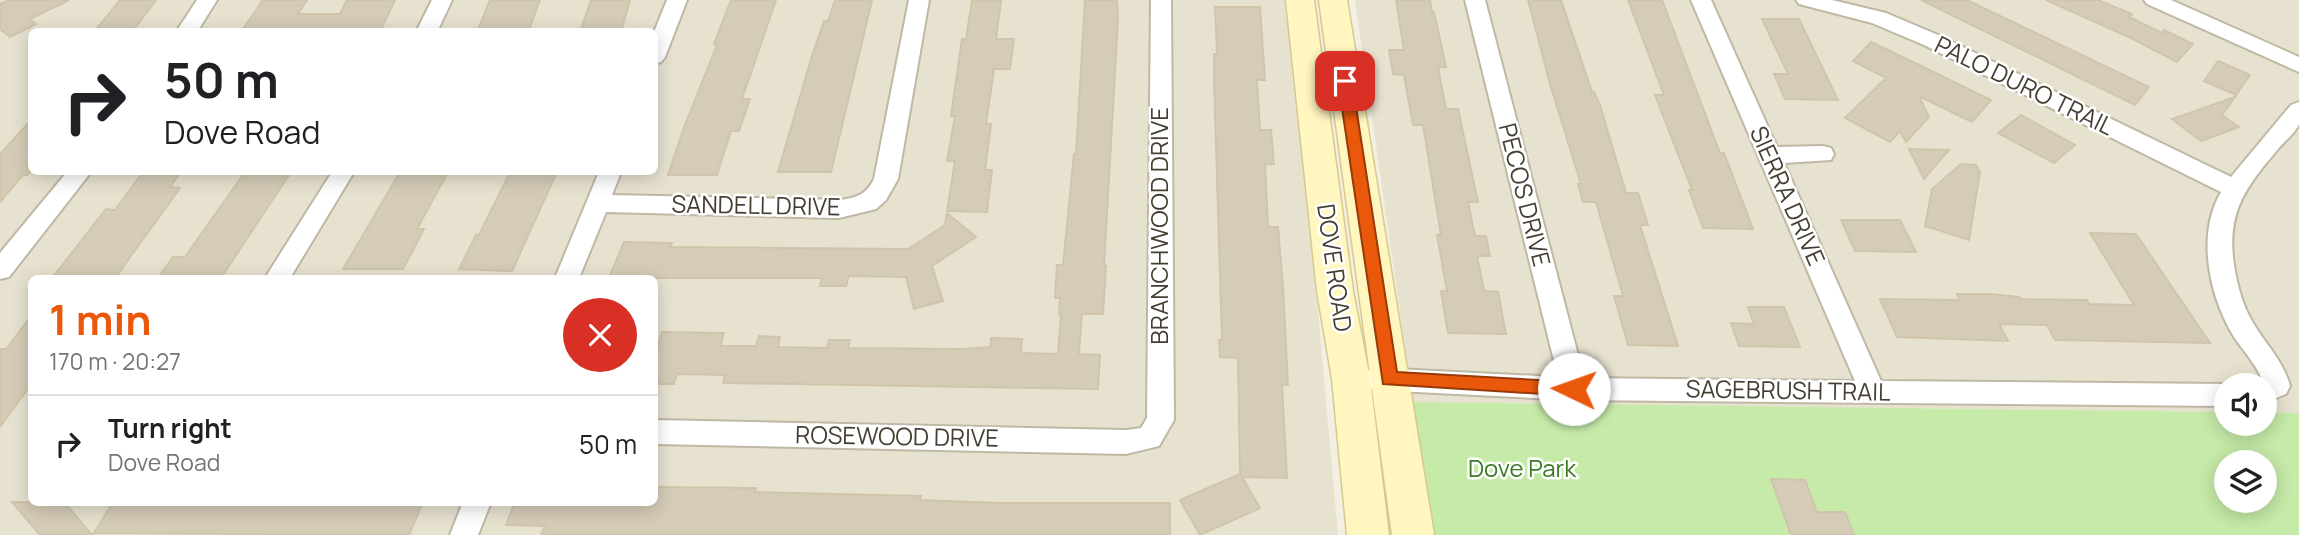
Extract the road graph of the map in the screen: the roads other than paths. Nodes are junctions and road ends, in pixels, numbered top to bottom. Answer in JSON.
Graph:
{"nodes":[{"id":1,"x":207,"y":0,"type":"edge"},
{"id":2,"x":442,"y":0,"type":"edge"},
{"id":3,"x":677,"y":0,"type":"edge"},
{"id":4,"x":919,"y":0,"type":"edge"},
{"id":5,"x":1161,"y":0,"type":"edge"},
{"id":6,"x":1300,"y":0,"type":"edge"},
{"id":7,"x":1333,"y":0,"type":"edge"},
{"id":8,"x":1475,"y":0,"type":"edge"},
{"id":9,"x":1701,"y":0,"type":"edge"},
{"id":10,"x":1806,"y":0,"type":"edge"},
{"id":11,"x":2154,"y":0,"type":"edge"},
{"id":12,"x":189,"y":28,"type":"edge"},
{"id":13,"x":428,"y":28,"type":"edge"},
{"id":14,"x":658,"y":47,"type":"edge"},
{"id":15,"x":2299,"y":65,"type":"edge"},
{"id":16,"x":2299,"y":110,"type":"edge"},
{"id":17,"x":1823,"y":154,"type":"dead end"},
{"id":18,"x":1769,"y":155,"type":"junction"},
{"id":19,"x":78,"y":175,"type":"edge"},
{"id":20,"x":341,"y":175,"type":"edge"},
{"id":21,"x":609,"y":175,"type":"edge"},
{"id":22,"x":2235,"y":189,"type":"junction"},
{"id":23,"x":598,"y":203,"type":"junction"},
{"id":24,"x":0,"y":270,"type":"edge"},
{"id":25,"x":279,"y":275,"type":"edge"},
{"id":26,"x":568,"y":275,"type":"edge"},
{"id":27,"x":2274,"y":373,"type":"edge"},
{"id":28,"x":1350,"y":379,"type":"junction"},
{"id":29,"x":1390,"y":379,"type":"junction"},
{"id":30,"x":1574,"y":389,"type":"junction"},
{"id":31,"x":1873,"y":392,"type":"junction"},
{"id":32,"x":2214,"y":395,"type":"edge"},
{"id":33,"x":658,"y":432,"type":"edge"},
{"id":34,"x":1139,"y":441,"type":"joint"},
{"id":35,"x":475,"y":506,"type":"edge"},
{"id":36,"x":464,"y":535,"type":"edge"},
{"id":37,"x":1368,"y":535,"type":"edge"},
{"id":38,"x":1413,"y":535,"type":"edge"}],
"edges":[{"from":1,"to":12,"type":"street"},
{"from":2,"to":13,"type":"street"},
{"from":3,"to":14,"type":"street"},
{"from":4,"to":23,"type":"street","name":"SANDELL DRIVE"},
{"from":5,"to":34,"type":"street","name":"BRANCHWOOD DRIVE"},
{"from":6,"to":28,"type":"main road","name":"DOVE ROAD"},
{"from":7,"to":29,"type":"main road","name":"DOVE ROAD"},
{"from":8,"to":30,"type":"street","name":"PECOS DRIVE"},
{"from":9,"to":18,"type":"street","name":"SIERRA DRIVE"},
{"from":10,"to":22,"type":"street","name":"PALO DURO TRAIL"},
{"from":11,"to":15,"type":"street"},
{"from":16,"to":22,"type":"street"},
{"from":17,"to":18,"type":"street"},
{"from":18,"to":31,"type":"street","name":"SIERRA DRIVE"},
{"from":19,"to":24,"type":"street"},
{"from":20,"to":25,"type":"street"},
{"from":21,"to":23,"type":"street"},
{"from":22,"to":27,"type":"street"},
{"from":23,"to":26,"type":"street"},
{"from":28,"to":29,"type":"street","name":"SAGEBRUSH TRAIL"},
{"from":28,"to":37,"type":"main road","name":"DOVE ROAD"},
{"from":29,"to":30,"type":"street","name":"SAGEBRUSH TRAIL"},
{"from":29,"to":38,"type":"main road","name":"DOVE ROAD"},
{"from":30,"to":31,"type":"street","name":"SAGEBRUSH TRAIL"},
{"from":31,"to":32,"type":"street","name":"SAGEBRUSH TRAIL"},
{"from":33,"to":34,"type":"street","name":"ROSEWOOD DRIVE"},
{"from":35,"to":36,"type":"street"}]}
